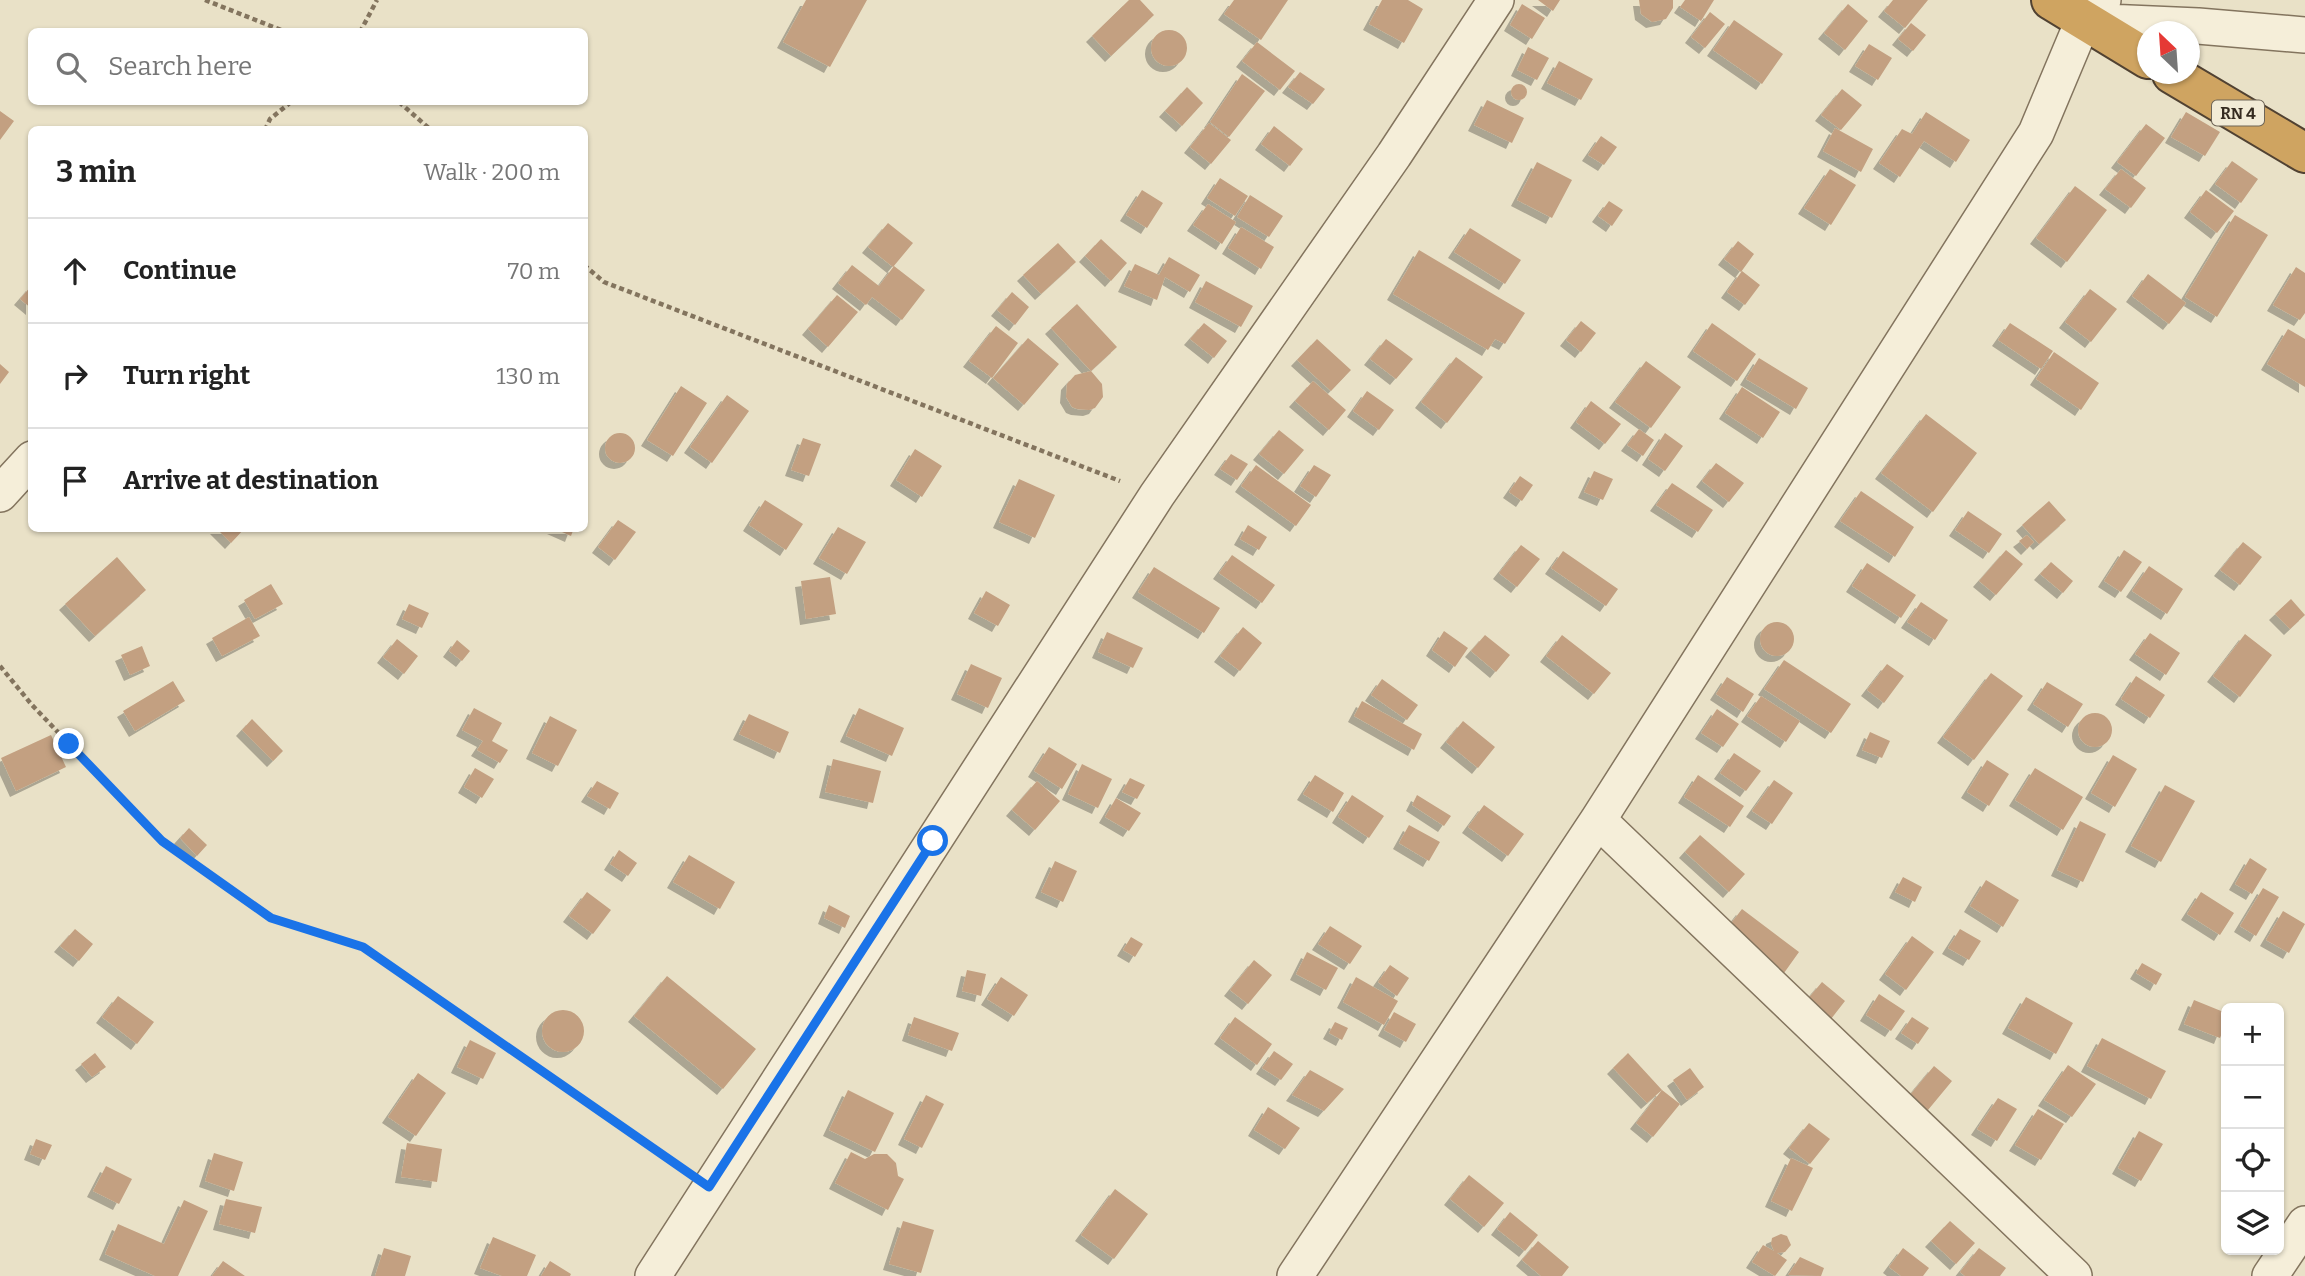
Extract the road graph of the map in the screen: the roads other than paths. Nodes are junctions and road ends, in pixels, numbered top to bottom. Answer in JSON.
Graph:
{"nodes":[{"id":1,"x":1496,"y":0,"type":"edge"},
{"id":2,"x":2051,"y":0,"type":"edge"},
{"id":3,"x":2093,"y":10,"type":"edge"},
{"id":4,"x":2305,"y":35,"type":"edge"},
{"id":5,"x":2137,"y":50,"type":"edge"},
{"id":6,"x":2189,"y":84,"type":"edge"},
{"id":7,"x":2305,"y":153,"type":"edge"},
{"id":8,"x":28,"y":464,"type":"edge"},
{"id":9,"x":0,"y":495,"type":"edge"},
{"id":10,"x":1598,"y":820,"type":"junction"},
{"id":11,"x":2305,"y":1224,"type":"edge"},
{"id":12,"x":653,"y":1276,"type":"edge"},
{"id":13,"x":1294,"y":1276,"type":"edge"},
{"id":14,"x":2074,"y":1276,"type":"edge"},
{"id":15,"x":2270,"y":1276,"type":"edge"}],
"edges":[{"from":1,"to":12,"type":"street"},
{"from":2,"to":3,"type":"highway"},
{"from":3,"to":4,"type":"street"},
{"from":3,"to":5,"type":"highway"},
{"from":3,"to":10,"type":"street"},
{"from":6,"to":7,"type":"highway","number":"RN 4"},
{"from":8,"to":9,"type":"street"},
{"from":10,"to":13,"type":"street"},
{"from":10,"to":14,"type":"street"},
{"from":11,"to":15,"type":"street"}]}
